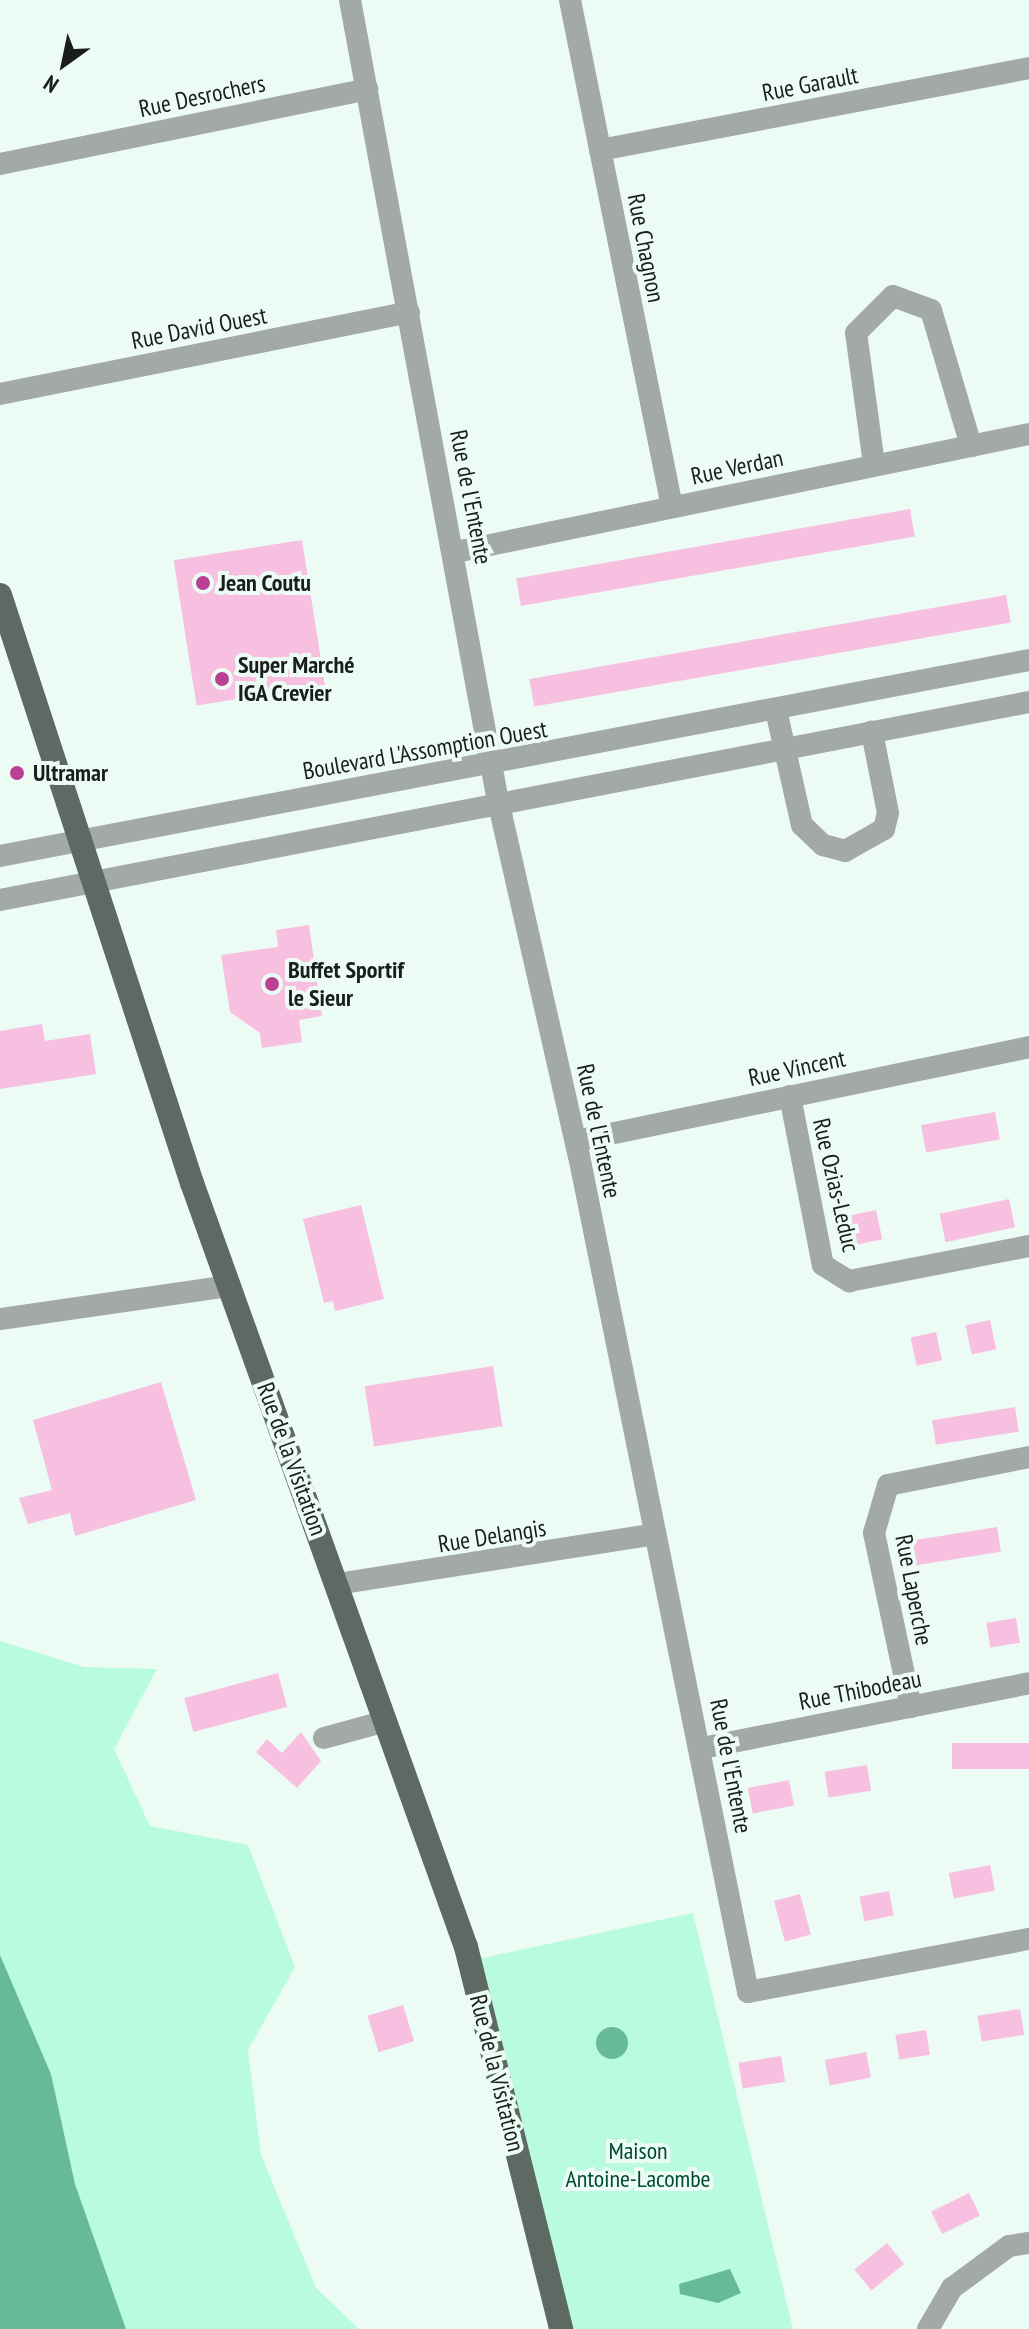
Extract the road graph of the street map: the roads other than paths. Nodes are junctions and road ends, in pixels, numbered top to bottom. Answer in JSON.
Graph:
{"nodes":[{"id":1,"x":350,"y":0,"type":"edge"},
{"id":2,"x":570,"y":0,"type":"edge"},
{"id":3,"x":1029,"y":68,"type":"edge"},
{"id":4,"x":367,"y":89,"type":"junction"},
{"id":5,"x":600,"y":150,"type":"junction"},
{"id":6,"x":0,"y":164,"type":"edge"},
{"id":7,"x":409,"y":312,"type":"junction"},
{"id":8,"x":0,"y":394,"type":"edge"},
{"id":9,"x":1029,"y":434,"type":"edge"},
{"id":10,"x":971,"y":446,"type":"junction"},
{"id":11,"x":874,"y":464,"type":"junction"},
{"id":12,"x":672,"y":507,"type":"junction"},
{"id":13,"x":456,"y":552,"type":"junction"},
{"id":14,"x":0,"y":595,"type":"edge"},
{"id":15,"x":9,"y":653,"type":"edge"},
{"id":16,"x":1029,"y":660,"type":"edge"},
{"id":17,"x":1029,"y":702,"type":"edge"},
{"id":18,"x":776,"y":710,"type":"junction"},
{"id":19,"x":872,"y":732,"type":"junction"},
{"id":20,"x":786,"y":749,"type":"junction"},
{"id":21,"x":491,"y":764,"type":"junction"},
{"id":22,"x":498,"y":804,"type":"junction"},
{"id":23,"x":82,"y":839,"type":"junction"},
{"id":24,"x":0,"y":856,"type":"edge"},
{"id":25,"x":96,"y":882,"type":"junction"},
{"id":26,"x":0,"y":900,"type":"edge"},
{"id":27,"x":1029,"y":1047,"type":"edge"},
{"id":28,"x":790,"y":1096,"type":"junction"},
{"id":29,"x":576,"y":1141,"type":"junction"},
{"id":30,"x":1029,"y":1246,"type":"edge"},
{"id":31,"x":230,"y":1286,"type":"junction"},
{"id":32,"x":0,"y":1319,"type":"edge"},
{"id":33,"x":1029,"y":1457,"type":"edge"},
{"id":34,"x":655,"y":1534,"type":"junction"},
{"id":35,"x":337,"y":1584,"type":"junction"},
{"id":36,"x":1029,"y":1683,"type":"edge"},
{"id":37,"x":911,"y":1707,"type":"junction"},
{"id":38,"x":386,"y":1721,"type":"junction"},
{"id":39,"x":324,"y":1738,"type":"dead end"},
{"id":40,"x":702,"y":1748,"type":"junction"},
{"id":41,"x":1029,"y":1939,"type":"edge"},
{"id":42,"x":1029,"y":2243,"type":"edge"},
{"id":43,"x":561,"y":2329,"type":"edge"},
{"id":44,"x":928,"y":2329,"type":"edge"}],
"edges":[{"from":1,"to":4,"type":"street","name":"Rue de l'Entente"},
{"from":2,"to":5,"type":"street","name":"Rue Chagnon"},
{"from":3,"to":5,"type":"street","name":"Rue Garault"},
{"from":4,"to":6,"type":"street","name":"Rue Desrochers"},
{"from":4,"to":7,"type":"street","name":"Rue de l'Entente"},
{"from":5,"to":12,"type":"street","name":"Rue Chagnon"},
{"from":7,"to":8,"type":"street","name":"Rue David Ouest"},
{"from":7,"to":13,"type":"street","name":"Rue de l'Entente"},
{"from":9,"to":10,"type":"street","name":"Rue Verdan"},
{"from":10,"to":11,"type":"street","name":"Rue Verdan"},
{"from":10,"to":11,"type":"street"},
{"from":11,"to":12,"type":"street","name":"Rue Verdan"},
{"from":12,"to":13,"type":"street","name":"Rue Verdan"},
{"from":13,"to":21,"type":"street","name":"Rue de l'Entente"},
{"from":14,"to":15,"type":"main road","name":"Rue de la Visitation"},
{"from":15,"to":23,"type":"main road","name":"Rue de la Visitation"},
{"from":16,"to":18,"type":"street","name":"Boulevard L'Assomption Ouest"},
{"from":17,"to":19,"type":"street"},
{"from":18,"to":20,"type":"street"},
{"from":18,"to":21,"type":"street","name":"Boulevard L'Assomption Ouest"},
{"from":19,"to":20,"type":"street"},
{"from":19,"to":20,"type":"street"},
{"from":20,"to":22,"type":"street"},
{"from":21,"to":22,"type":"street","name":"Rue de l'Entente"},
{"from":21,"to":23,"type":"street","name":"Boulevard L'Assomption Ouest"},
{"from":22,"to":25,"type":"street"},
{"from":22,"to":29,"type":"street","name":"Rue de l'Entente"},
{"from":23,"to":24,"type":"street","name":"Boulevard L'Assomption Ouest"},
{"from":23,"to":25,"type":"main road","name":"Rue de la Visitation"},
{"from":25,"to":26,"type":"street"},
{"from":25,"to":31,"type":"main road","name":"Rue de la Visitation"},
{"from":27,"to":28,"type":"street","name":"Rue Vincent"},
{"from":28,"to":29,"type":"street","name":"Rue Vincent"},
{"from":28,"to":30,"type":"street","name":"Rue Ozias-Leduc"},
{"from":29,"to":34,"type":"street","name":"Rue de l'Entente"},
{"from":31,"to":32,"type":"street"},
{"from":31,"to":35,"type":"main road","name":"Rue de la Visitation"},
{"from":33,"to":37,"type":"street","name":"Rue Laperche"},
{"from":34,"to":35,"type":"street","name":"Rue Delangis"},
{"from":34,"to":40,"type":"street","name":"Rue de l'Entente"},
{"from":35,"to":38,"type":"main road","name":"Rue de la Visitation"},
{"from":36,"to":37,"type":"street","name":"Rue Thibodeau"},
{"from":37,"to":40,"type":"street","name":"Rue Thibodeau"},
{"from":38,"to":39,"type":"street"},
{"from":38,"to":43,"type":"main road","name":"Rue de la Visitation"},
{"from":40,"to":41,"type":"street","name":"Rue de l'Entente"},
{"from":42,"to":44,"type":"street"}]}
